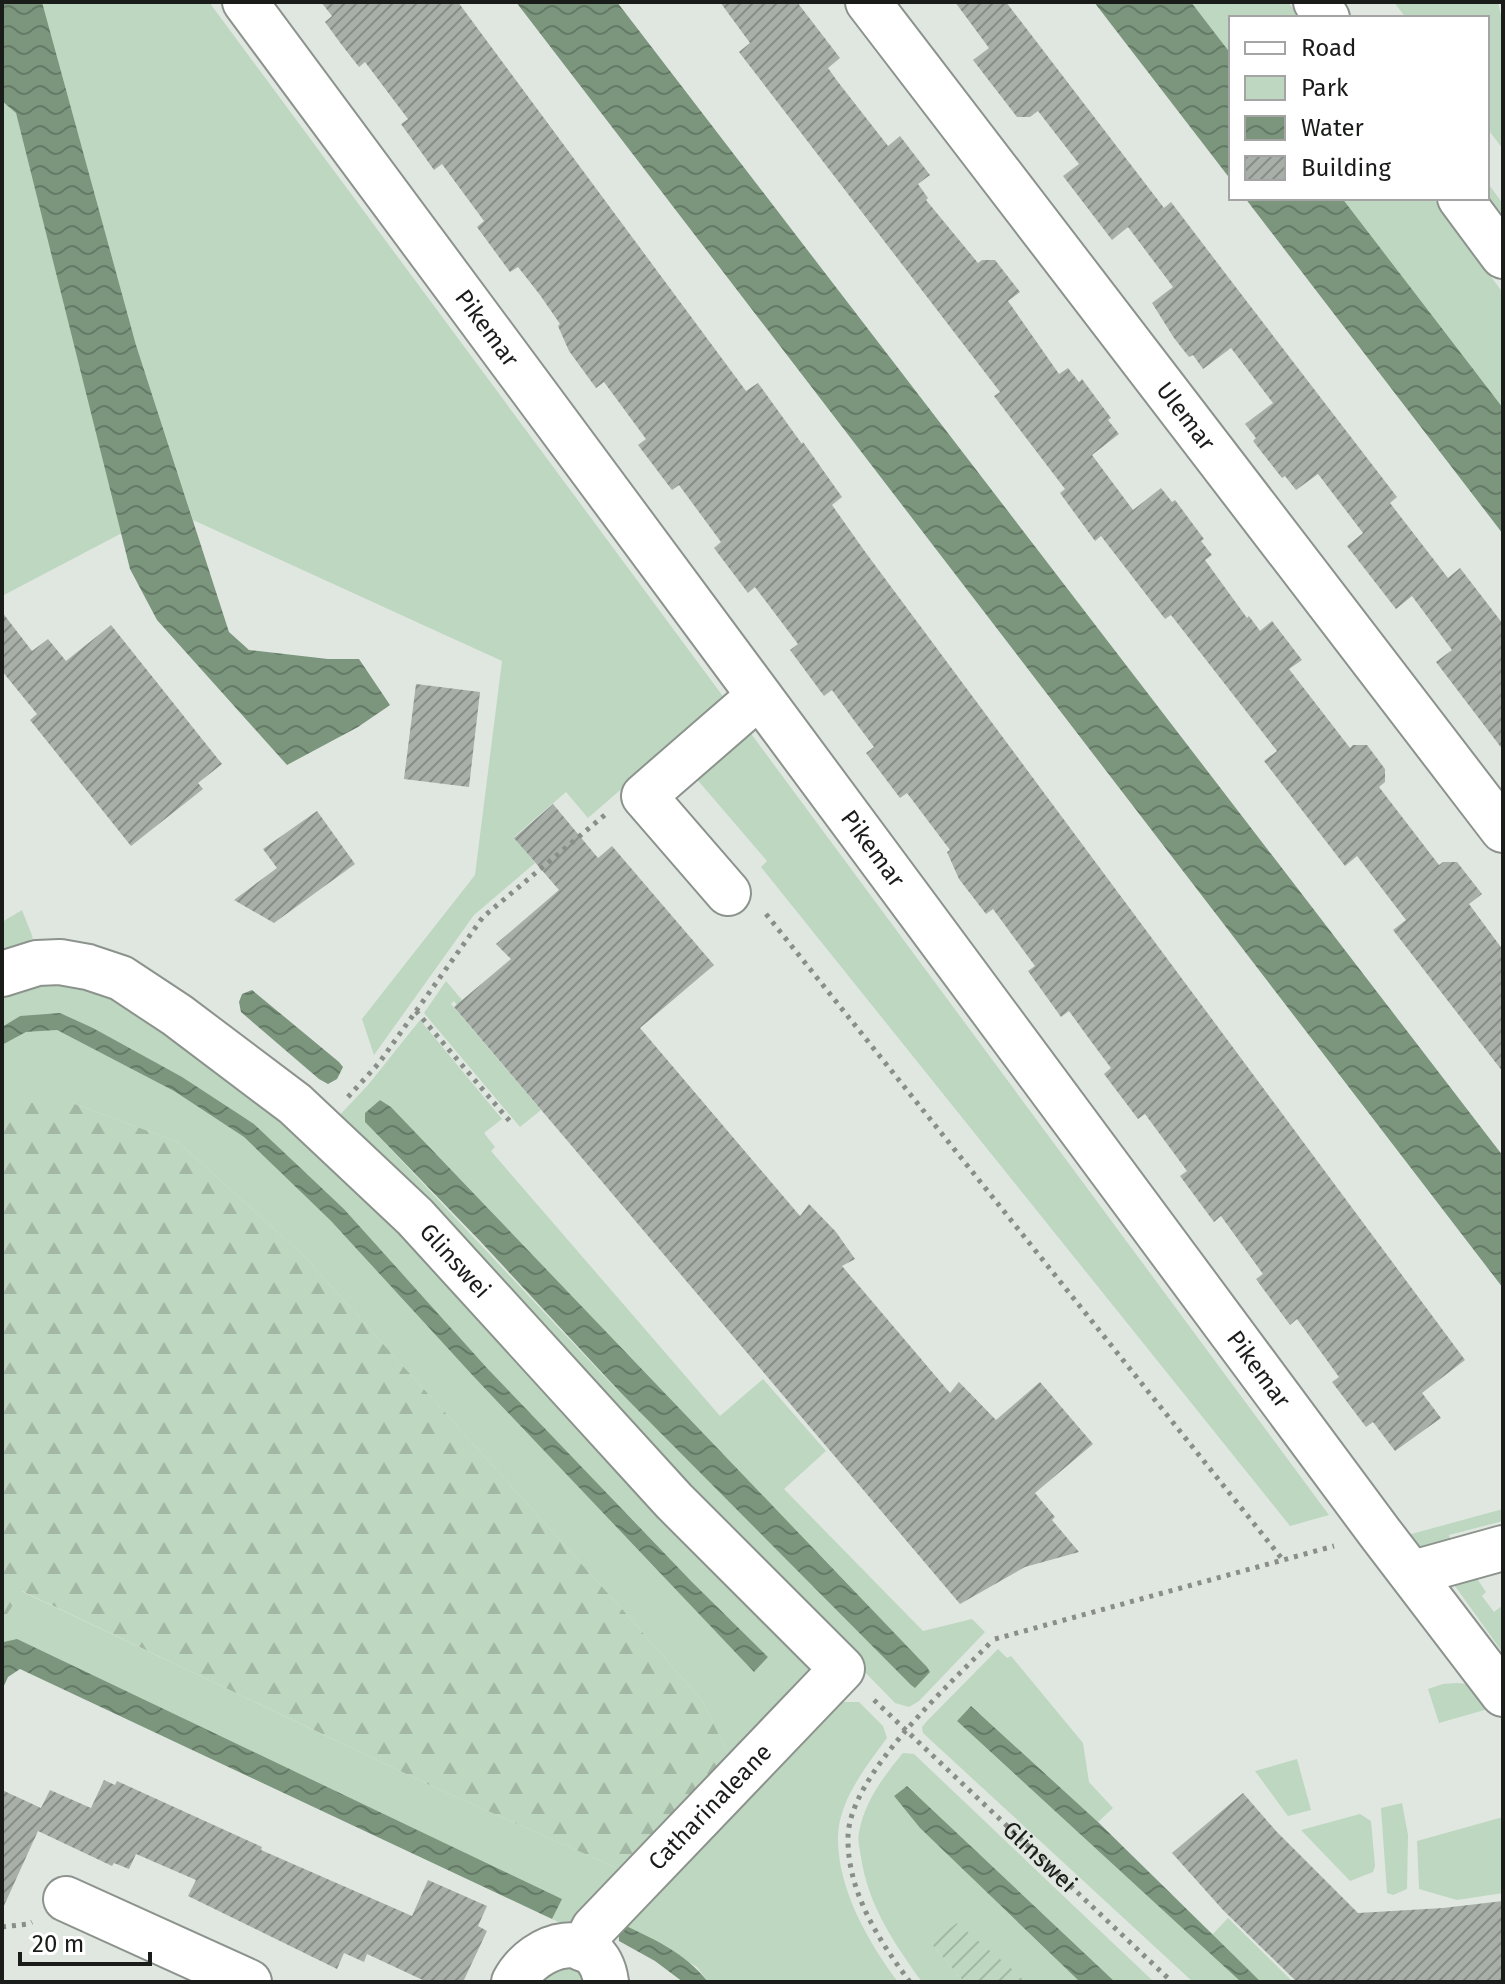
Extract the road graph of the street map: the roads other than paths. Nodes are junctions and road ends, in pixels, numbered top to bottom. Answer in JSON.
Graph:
{"nodes":[{"id":1,"x":245,"y":2,"type":"edge"},
{"id":2,"x":868,"y":2,"type":"edge"},
{"id":3,"x":1461,"y":200,"type":"edge"},
{"id":4,"x":1503,"y":256,"type":"edge"},
{"id":5,"x":759,"y":696,"type":"junction"},
{"id":6,"x":1503,"y":830,"type":"edge"},
{"id":7,"x":746,"y":903,"type":"road end"},
{"id":8,"x":2,"y":974,"type":"edge"},
{"id":9,"x":1503,"y":1548,"type":"edge"},
{"id":10,"x":1413,"y":1573,"type":"junction"},
{"id":11,"x":842,"y":1669,"type":"joint"},
{"id":12,"x":1503,"y":1694,"type":"edge"},
{"id":13,"x":66,"y":1899,"type":"dead end"},
{"id":14,"x":595,"y":1965,"type":"edge"},
{"id":15,"x":249,"y":1982,"type":"edge"},
{"id":16,"x":514,"y":1982,"type":"edge"}],
"edges":[{"from":1,"to":5,"type":"street","name":"Pikemar"},
{"from":2,"to":6,"type":"street","name":"Ulemar"},
{"from":3,"to":4,"type":"street"},
{"from":5,"to":7,"type":"street"},
{"from":5,"to":10,"type":"street","name":"Pikemar"},
{"from":8,"to":11,"type":"street","name":"Glinswei"},
{"from":9,"to":10,"type":"street"},
{"from":10,"to":12,"type":"street","name":"Pikemar"},
{"from":11,"to":14,"type":"street","name":"Catharinaleane"},
{"from":13,"to":15,"type":"street"},
{"from":14,"to":16,"type":"street","name":"Catharinaleane"}]}
